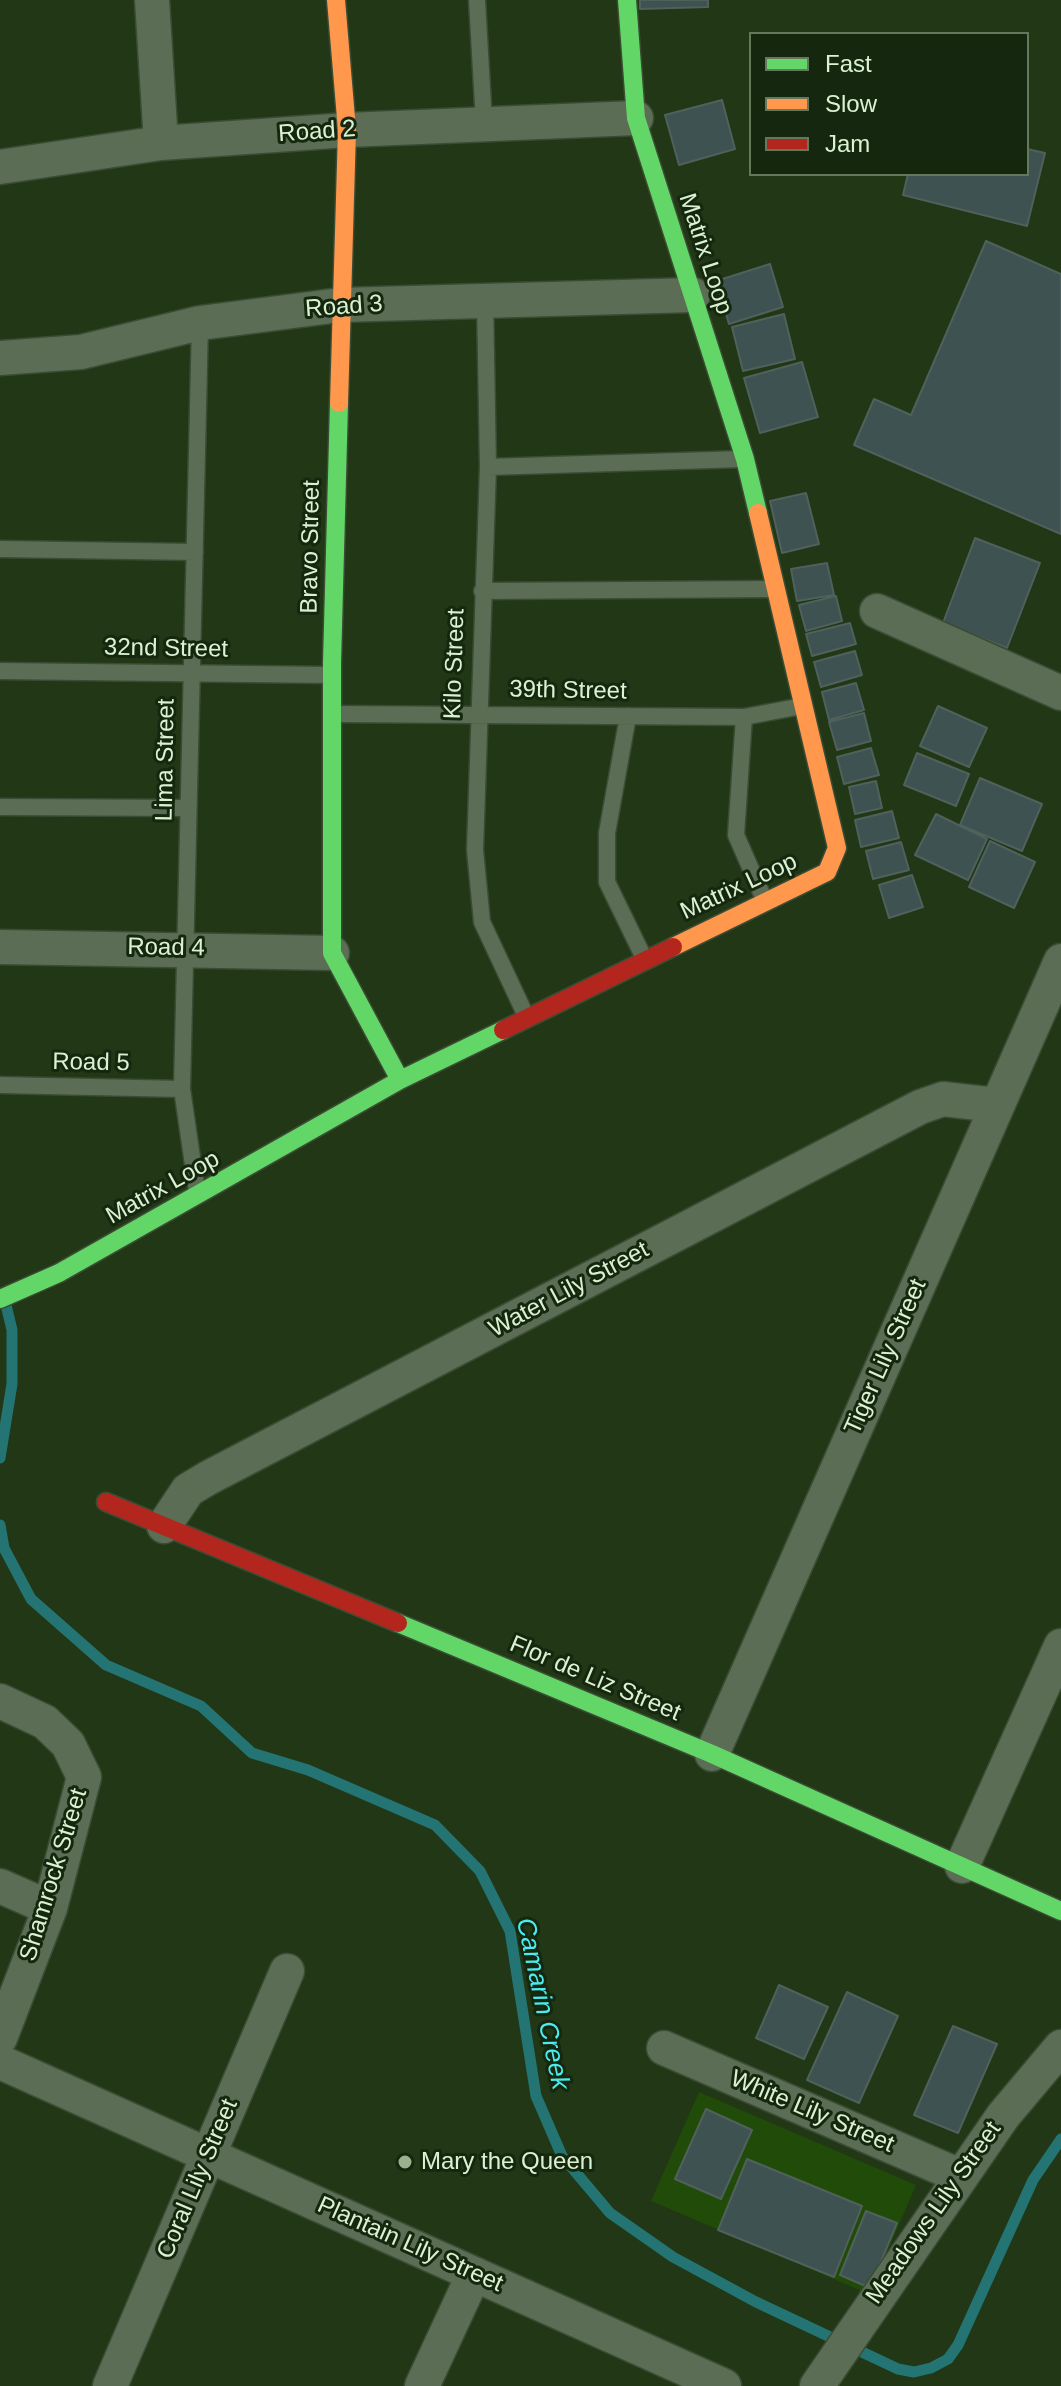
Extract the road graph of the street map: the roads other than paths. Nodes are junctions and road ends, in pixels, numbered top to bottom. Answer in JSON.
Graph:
{"nodes":[{"id":1,"x":152,"y":0,"type":"edge"},
{"id":2,"x":336,"y":0,"type":"edge"},
{"id":3,"x":477,"y":0,"type":"edge"},
{"id":4,"x":627,"y":0,"type":"edge"},
{"id":5,"x":636,"y":118,"type":"junction"},
{"id":6,"x":484,"y":123,"type":"junction"},
{"id":7,"x":347,"y":130,"type":"junction"},
{"id":8,"x":161,"y":143,"type":"junction"},
{"id":9,"x":0,"y":167,"type":"edge"},
{"id":10,"x":693,"y":295,"type":"junction"},
{"id":11,"x":485,"y":300,"type":"junction"},
{"id":12,"x":340,"y":305,"type":"junction"},
{"id":13,"x":200,"y":323,"type":"junction"},
{"id":14,"x":0,"y":358,"type":"edge"},
{"id":15,"x":745,"y":459,"type":"junction"},
{"id":16,"x":488,"y":467,"type":"junction"},
{"id":17,"x":0,"y":549,"type":"edge"},
{"id":18,"x":195,"y":552,"type":"junction"},
{"id":19,"x":774,"y":589,"type":"junction"},
{"id":20,"x":482,"y":591,"type":"junction"},
{"id":21,"x":877,"y":611,"type":"dead end"},
{"id":22,"x":0,"y":671,"type":"edge"},
{"id":23,"x":192,"y":673,"type":"junction"},
{"id":24,"x":332,"y":675,"type":"junction"},
{"id":25,"x":1061,"y":693,"type":"edge"},
{"id":26,"x":803,"y":706,"type":"junction"},
{"id":27,"x":332,"y":714,"type":"junction"},
{"id":28,"x":477,"y":715,"type":"junction"},
{"id":29,"x":628,"y":716,"type":"junction"},
{"id":30,"x":744,"y":717,"type":"junction"},
{"id":31,"x":0,"y":807,"type":"edge"},
{"id":32,"x":188,"y":808,"type":"junction"},
{"id":33,"x":765,"y":901,"type":"junction"},
{"id":34,"x":0,"y":947,"type":"edge"},
{"id":35,"x":186,"y":947,"type":"junction"},
{"id":36,"x":332,"y":953,"type":"junction"},
{"id":37,"x":644,"y":958,"type":"junction"},
{"id":38,"x":1061,"y":961,"type":"edge"},
{"id":39,"x":527,"y":1020,"type":"junction"},
{"id":40,"x":400,"y":1080,"type":"junction"},
{"id":41,"x":0,"y":1085,"type":"edge"},
{"id":42,"x":182,"y":1089,"type":"junction"},
{"id":43,"x":996,"y":1105,"type":"junction"},
{"id":44,"x":198,"y":1197,"type":"junction"},
{"id":45,"x":0,"y":1299,"type":"edge"},
{"id":46,"x":106,"y":1502,"type":"dead end"},
{"id":47,"x":164,"y":1526,"type":"junction"},
{"id":48,"x":1061,"y":1646,"type":"edge"},
{"id":49,"x":0,"y":1701,"type":"edge"},
{"id":50,"x":712,"y":1754,"type":"junction"},
{"id":51,"x":962,"y":1866,"type":"junction"},
{"id":52,"x":0,"y":1886,"type":"edge"},
{"id":53,"x":50,"y":1908,"type":"junction"},
{"id":54,"x":1061,"y":1911,"type":"edge"},
{"id":55,"x":287,"y":1971,"type":"dead end"},
{"id":56,"x":0,"y":2038,"type":"edge"},
{"id":57,"x":1061,"y":2047,"type":"edge"},
{"id":58,"x":664,"y":2048,"type":"dead end"},
{"id":59,"x":0,"y":2062,"type":"edge"},
{"id":60,"x":208,"y":2155,"type":"junction"},
{"id":61,"x":960,"y":2176,"type":"junction"},
{"id":62,"x":474,"y":2274,"type":"junction"},
{"id":63,"x":823,"y":2374,"type":"edge"},
{"id":64,"x":110,"y":2386,"type":"edge"},
{"id":65,"x":422,"y":2386,"type":"edge"},
{"id":66,"x":724,"y":2386,"type":"edge"}],
"edges":[{"from":1,"to":8,"type":"street"},
{"from":2,"to":7,"type":"street","name":"Bravo Street"},
{"from":3,"to":6,"type":"lane"},
{"from":4,"to":5,"type":"street","name":"Matrix Loop"},
{"from":5,"to":6,"type":"street","name":"Road 2"},
{"from":5,"to":10,"type":"street","name":"Matrix Loop"},
{"from":6,"to":7,"type":"street","name":"Road 2"},
{"from":7,"to":8,"type":"street","name":"Road 2"},
{"from":7,"to":12,"type":"street","name":"Bravo Street"},
{"from":8,"to":9,"type":"street","name":"Road 2"},
{"from":10,"to":11,"type":"street","name":"Road 3"},
{"from":10,"to":15,"type":"street","name":"Matrix Loop"},
{"from":11,"to":12,"type":"street","name":"Road 3"},
{"from":11,"to":16,"type":"lane","name":"Kilo Street"},
{"from":12,"to":13,"type":"street","name":"Road 3"},
{"from":12,"to":24,"type":"street","name":"Bravo Street"},
{"from":13,"to":14,"type":"street","name":"Road 3"},
{"from":13,"to":18,"type":"lane","name":"Lima Street"},
{"from":15,"to":16,"type":"lane"},
{"from":15,"to":19,"type":"street","name":"Matrix Loop"},
{"from":16,"to":20,"type":"lane","name":"Kilo Street"},
{"from":17,"to":18,"type":"lane"},
{"from":18,"to":23,"type":"lane","name":"Lima Street"},
{"from":19,"to":20,"type":"lane"},
{"from":19,"to":26,"type":"street","name":"Matrix Loop"},
{"from":20,"to":28,"type":"lane","name":"Kilo Street"},
{"from":21,"to":25,"type":"street"},
{"from":22,"to":23,"type":"lane","name":"32nd Street"},
{"from":23,"to":24,"type":"lane","name":"32nd Street"},
{"from":23,"to":32,"type":"lane","name":"Lima Street"},
{"from":24,"to":27,"type":"street","name":"Bravo Street"},
{"from":26,"to":30,"type":"lane","name":"39th Street"},
{"from":26,"to":33,"type":"street","name":"Matrix Loop"},
{"from":27,"to":28,"type":"lane","name":"39th Street"},
{"from":27,"to":36,"type":"street","name":"Bravo Street"},
{"from":28,"to":29,"type":"lane","name":"39th Street"},
{"from":28,"to":39,"type":"lane","name":"Kilo Street"},
{"from":29,"to":30,"type":"lane","name":"39th Street"},
{"from":29,"to":37,"type":"lane"},
{"from":30,"to":33,"type":"lane"},
{"from":31,"to":32,"type":"lane"},
{"from":32,"to":35,"type":"lane","name":"Lima Street"},
{"from":33,"to":37,"type":"street","name":"Matrix Loop"},
{"from":34,"to":35,"type":"street","name":"Road 4"},
{"from":35,"to":36,"type":"street","name":"Road 4"},
{"from":35,"to":42,"type":"lane","name":"Lima Street"},
{"from":36,"to":40,"type":"street","name":"Bravo Street"},
{"from":37,"to":39,"type":"street","name":"Matrix Loop"},
{"from":38,"to":43,"type":"street","name":"Tiger Lily Street"},
{"from":39,"to":40,"type":"street","name":"Matrix Loop"},
{"from":40,"to":44,"type":"street","name":"Matrix Loop"},
{"from":41,"to":42,"type":"lane","name":"Road 5"},
{"from":42,"to":44,"type":"lane","name":"Lima Street"},
{"from":43,"to":47,"type":"street","name":"Water Lily Street"},
{"from":43,"to":50,"type":"street","name":"Tiger Lily Street"},
{"from":44,"to":45,"type":"street","name":"Matrix Loop"},
{"from":46,"to":47,"type":"street","name":"Flor de Liz Street"},
{"from":47,"to":50,"type":"street","name":"Flor de Liz Street"},
{"from":48,"to":51,"type":"street"},
{"from":49,"to":53,"type":"street","name":"Shamrock Street"},
{"from":50,"to":51,"type":"street","name":"Flor de Liz Street"},
{"from":51,"to":54,"type":"street","name":"Flor de Liz Street"},
{"from":52,"to":53,"type":"street"},
{"from":53,"to":56,"type":"street","name":"Shamrock Street"},
{"from":55,"to":60,"type":"street","name":"Coral Lily Street"},
{"from":57,"to":61,"type":"street","name":"Meadows Lily Street"},
{"from":58,"to":61,"type":"street","name":"White Lily Street"},
{"from":59,"to":60,"type":"street","name":"Plantain Lily Street"},
{"from":60,"to":62,"type":"street","name":"Plantain Lily Street"},
{"from":60,"to":64,"type":"street","name":"Coral Lily Street"},
{"from":61,"to":63,"type":"street","name":"Meadows Lily Street"},
{"from":62,"to":65,"type":"street"},
{"from":62,"to":66,"type":"street","name":"Plantain Lily Street"}]}
